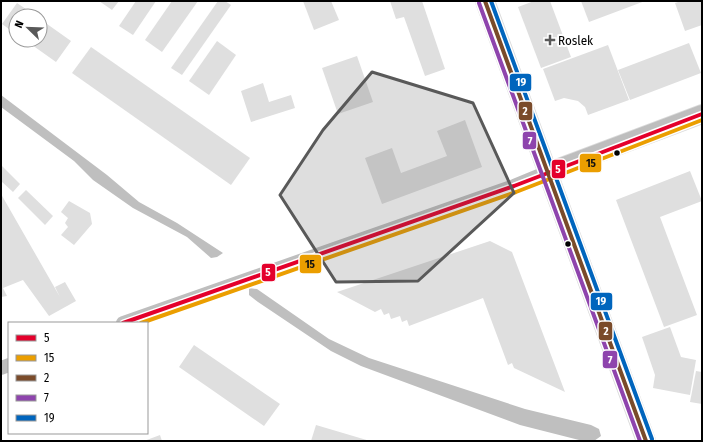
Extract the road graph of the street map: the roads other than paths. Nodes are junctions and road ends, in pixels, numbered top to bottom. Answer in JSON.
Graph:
{"nodes":[{"id":1,"x":485,"y":1,"type":"edge"},
{"id":2,"x":702,"y":114,"type":"edge"},
{"id":3,"x":548,"y":172,"type":"junction"},
{"id":4,"x":125,"y":322,"type":"edge"},
{"id":5,"x":646,"y":441,"type":"edge"}],
"edges":[{"from":1,"to":3,"type":"main road"},
{"from":2,"to":3,"type":"main road"},
{"from":3,"to":4,"type":"street"},
{"from":3,"to":5,"type":"main road"}]}
